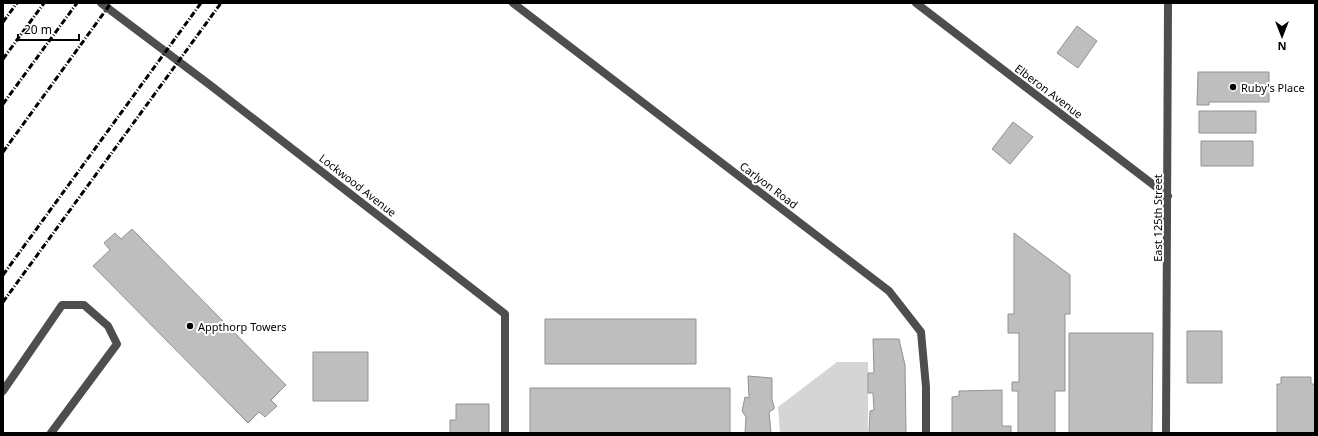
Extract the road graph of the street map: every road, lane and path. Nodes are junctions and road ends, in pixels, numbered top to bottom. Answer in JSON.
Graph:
{"nodes":[{"id":1,"x":101,"y":3,"type":"edge"},
{"id":2,"x":513,"y":3,"type":"edge"},
{"id":3,"x":916,"y":3,"type":"edge"},
{"id":4,"x":1168,"y":3,"type":"edge"},
{"id":5,"x":1168,"y":196,"type":"junction"},
{"id":6,"x":3,"y":391,"type":"edge"},
{"id":7,"x":51,"y":433,"type":"edge"},
{"id":8,"x":505,"y":433,"type":"edge"},
{"id":9,"x":926,"y":433,"type":"edge"},
{"id":10,"x":1166,"y":433,"type":"edge"}],
"edges":[{"from":1,"to":8,"type":"street","name":"Lockwood Avenue"},
{"from":2,"to":9,"type":"street","name":"Carlyon Road"},
{"from":3,"to":5,"type":"street","name":"Elberon Avenue"},
{"from":4,"to":5,"type":"street","name":"East 125th Street"},
{"from":5,"to":10,"type":"street","name":"East 125th Street"},
{"from":6,"to":7,"type":"street"}]}
